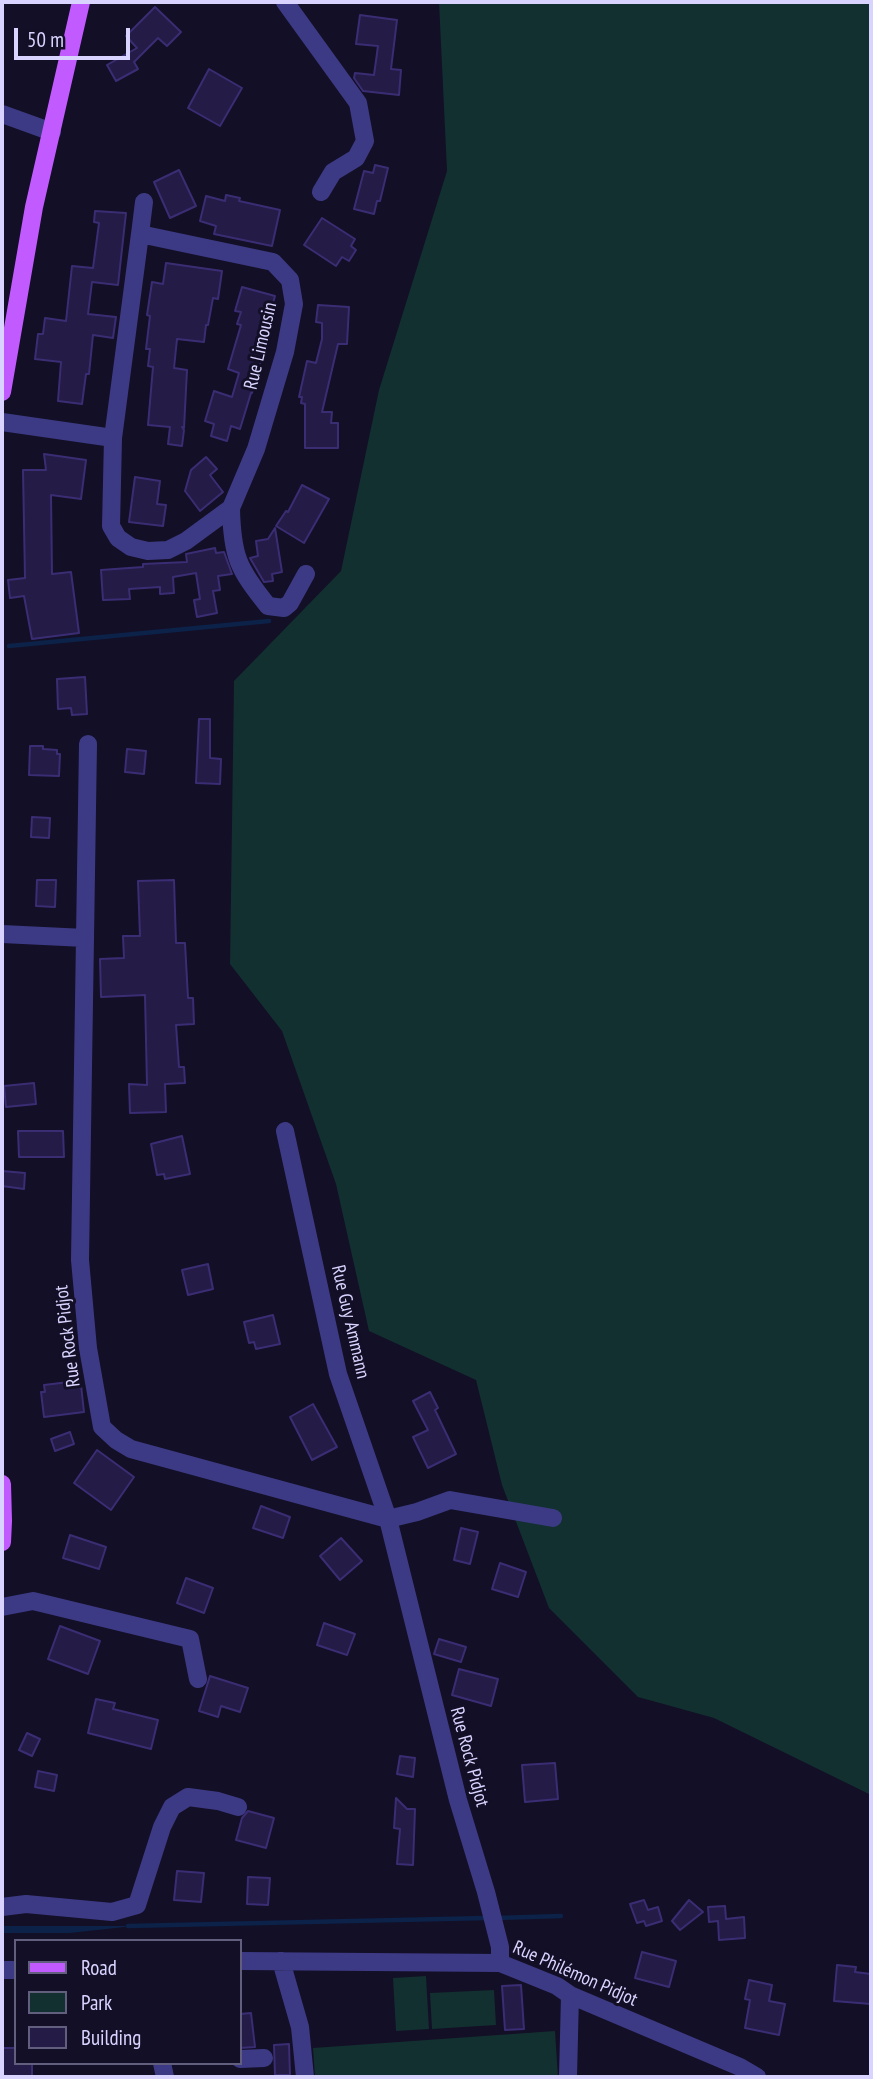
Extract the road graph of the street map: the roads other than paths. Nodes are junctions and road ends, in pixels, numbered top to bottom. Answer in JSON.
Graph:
{"nodes":[{"id":1,"x":71,"y":2,"type":"edge"},
{"id":2,"x":81,"y":2,"type":"edge"},
{"id":3,"x":285,"y":2,"type":"edge"},
{"id":4,"x":2,"y":114,"type":"edge"},
{"id":5,"x":52,"y":132,"type":"junction"},
{"id":6,"x":321,"y":192,"type":"dead end"},
{"id":7,"x":144,"y":202,"type":"dead end"},
{"id":8,"x":140,"y":234,"type":"junction"},
{"id":9,"x":2,"y":392,"type":"edge"},
{"id":10,"x":2,"y":422,"type":"edge"},
{"id":11,"x":113,"y":438,"type":"junction"},
{"id":12,"x":231,"y":508,"type":"junction"},
{"id":13,"x":306,"y":574,"type":"dead end"},
{"id":14,"x":88,"y":744,"type":"dead end"},
{"id":15,"x":2,"y":934,"type":"edge"},
{"id":16,"x":85,"y":938,"type":"junction"},
{"id":17,"x":285,"y":1131,"type":"dead end"},
{"id":18,"x":2,"y":1484,"type":"edge"},
{"id":19,"x":553,"y":1518,"type":"dead end"},
{"id":20,"x":388,"y":1519,"type":"junction"},
{"id":21,"x":3,"y":1522,"type":"edge"},
{"id":22,"x":2,"y":1542,"type":"edge"},
{"id":23,"x":2,"y":1607,"type":"edge"},
{"id":24,"x":198,"y":1679,"type":"dead end"},
{"id":25,"x":238,"y":1807,"type":"dead end"},
{"id":26,"x":2,"y":1907,"type":"edge"},
{"id":27,"x":500,"y":1955,"type":"junction"},
{"id":28,"x":242,"y":1961,"type":"edge"},
{"id":29,"x":281,"y":1961,"type":"junction"},
{"id":30,"x":570,"y":1994,"type":"junction"},
{"id":31,"x":264,"y":2058,"type":"dead end"},
{"id":32,"x":242,"y":2059,"type":"edge"},
{"id":33,"x":305,"y":2077,"type":"edge"},
{"id":34,"x":568,"y":2077,"type":"edge"},
{"id":35,"x":757,"y":2077,"type":"edge"}],
"edges":[{"from":1,"to":5,"type":"main road"},
{"from":2,"to":5,"type":"main road"},
{"from":3,"to":6,"type":"street"},
{"from":4,"to":5,"type":"street"},
{"from":5,"to":9,"type":"main road"},
{"from":7,"to":8,"type":"street"},
{"from":8,"to":11,"type":"street"},
{"from":8,"to":12,"type":"street","name":"Rue Limousin"},
{"from":10,"to":11,"type":"street"},
{"from":11,"to":12,"type":"street"},
{"from":12,"to":13,"type":"street"},
{"from":14,"to":16,"type":"street","name":"Rue Rock Pidjot"},
{"from":15,"to":16,"type":"street"},
{"from":16,"to":20,"type":"street","name":"Rue Rock Pidjot"},
{"from":17,"to":20,"type":"street","name":"Rue Guy Ammann"},
{"from":18,"to":21,"type":"main road"},
{"from":19,"to":20,"type":"street","name":"Rue Rock Pidjot"},
{"from":20,"to":27,"type":"street","name":"Rue Rock Pidjot"},
{"from":21,"to":22,"type":"main road"},
{"from":23,"to":24,"type":"street"},
{"from":25,"to":26,"type":"street"},
{"from":27,"to":29,"type":"street","name":"Rue Philémon Pidjot"},
{"from":27,"to":30,"type":"street","name":"Rue Philémon Pidjot"},
{"from":28,"to":29,"type":"street","name":"Rue Philémon Pidjot"},
{"from":29,"to":33,"type":"street"},
{"from":30,"to":34,"type":"street"},
{"from":30,"to":35,"type":"street","name":"Rue Philémon Pidjot"},
{"from":31,"to":32,"type":"street"}]}
